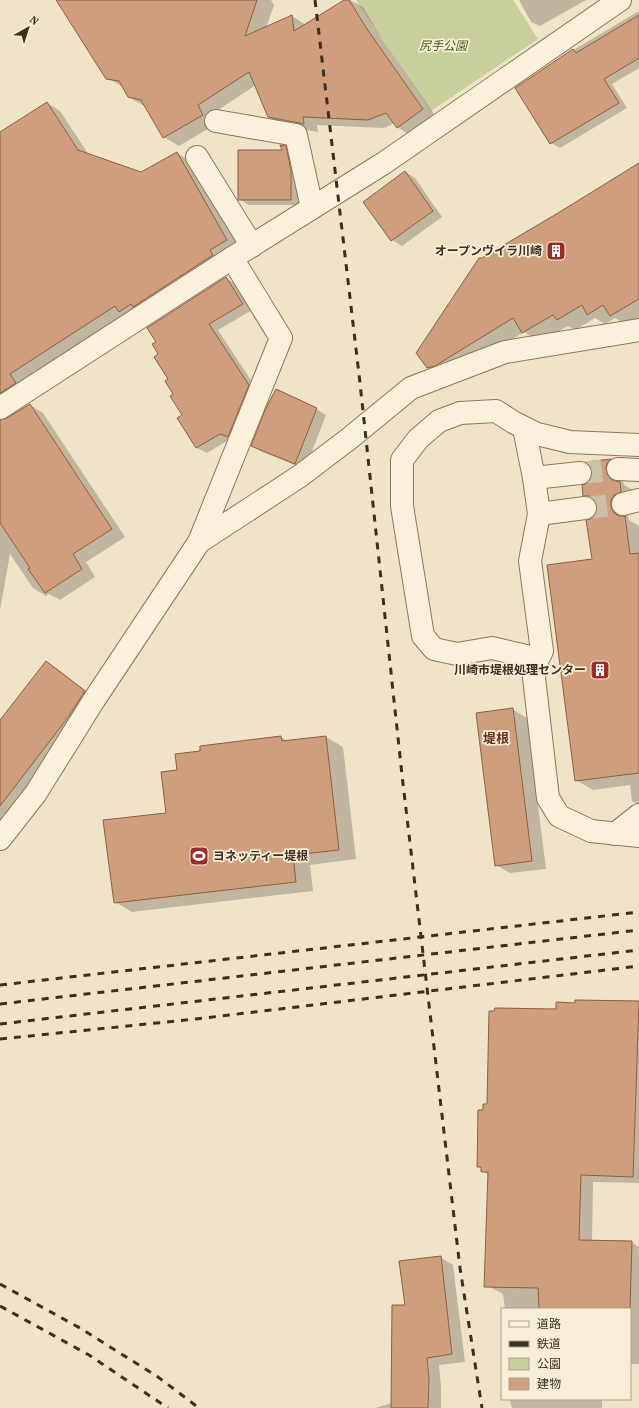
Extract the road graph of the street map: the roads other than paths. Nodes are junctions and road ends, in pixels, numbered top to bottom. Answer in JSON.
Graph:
{"nodes":[{"id":1,"x":620,"y":0,"type":"edge"},
{"id":2,"x":216,"y":121,"type":"dead end"},
{"id":3,"x":197,"y":157,"type":"dead end"},
{"id":4,"x":312,"y":208,"type":"junction"},
{"id":5,"x":252,"y":246,"type":"junction"},
{"id":6,"x":232,"y":258,"type":"junction"},
{"id":7,"x":639,"y":330,"type":"edge"},
{"id":8,"x":0,"y":408,"type":"edge"},
{"id":9,"x":524,"y":428,"type":"junction"},
{"id":10,"x":639,"y":445,"type":"edge"},
{"id":11,"x":580,"y":473,"type":"tunnel mouth"},
{"id":12,"x":534,"y":478,"type":"junction"},
{"id":13,"x":585,"y":508,"type":"tunnel mouth"},
{"id":14,"x":539,"y":514,"type":"junction"},
{"id":15,"x":198,"y":542,"type":"junction"},
{"id":16,"x":533,"y":669,"type":"junction"},
{"id":17,"x":639,"y":815,"type":"edge"},
{"id":18,"x":615,"y":834,"type":"junction"},
{"id":19,"x":639,"y":836,"type":"edge"},
{"id":20,"x":0,"y":839,"type":"edge"}],
"edges":[{"from":1,"to":4,"type":"street"},
{"from":2,"to":4,"type":"street"},
{"from":3,"to":5,"type":"street"},
{"from":4,"to":5,"type":"street"},
{"from":5,"to":6,"type":"street"},
{"from":6,"to":8,"type":"street"},
{"from":6,"to":15,"type":"street"},
{"from":7,"to":15,"type":"street"},
{"from":9,"to":10,"type":"street"},
{"from":9,"to":12,"type":"street"},
{"from":9,"to":16,"type":"street"},
{"from":11,"to":12,"type":"street"},
{"from":12,"to":14,"type":"street"},
{"from":13,"to":14,"type":"street"},
{"from":14,"to":16,"type":"street"},
{"from":15,"to":20,"type":"street"},
{"from":16,"to":18,"type":"street"},
{"from":17,"to":18,"type":"street"},
{"from":18,"to":19,"type":"street"}]}
